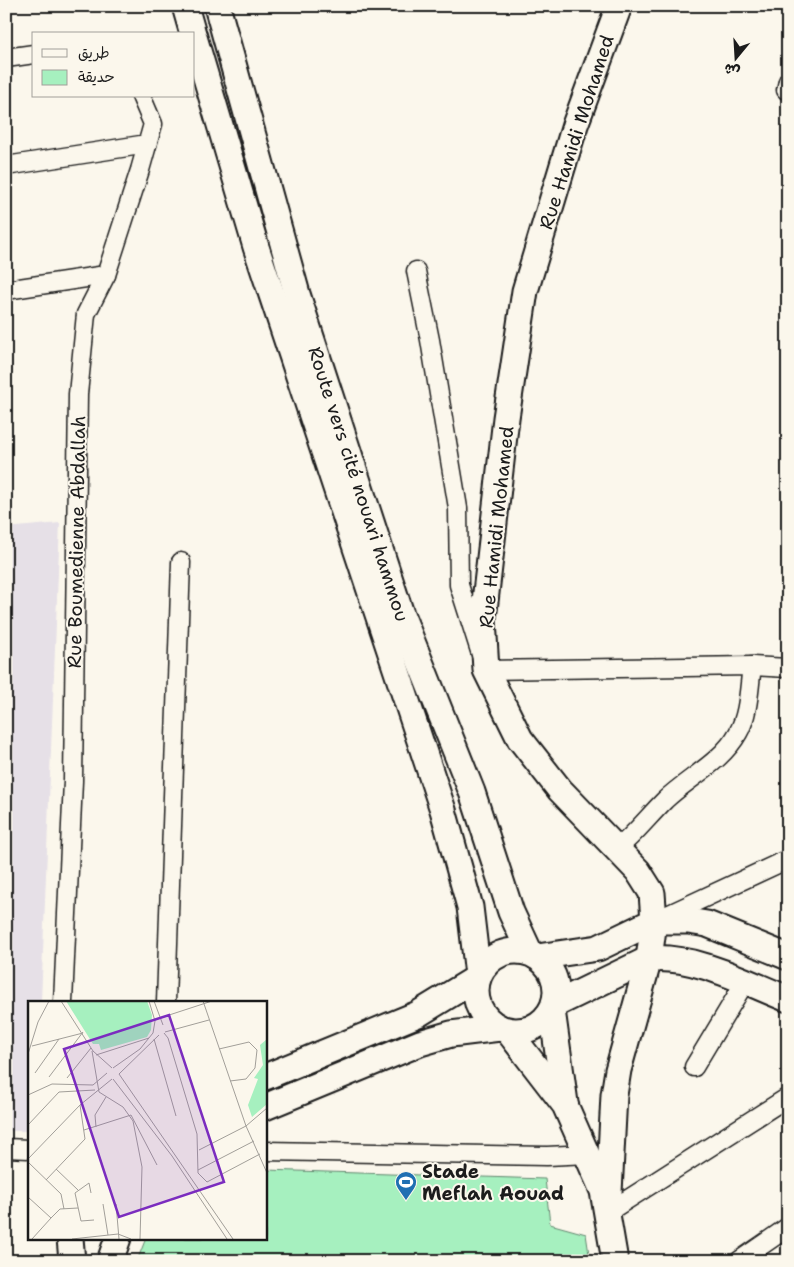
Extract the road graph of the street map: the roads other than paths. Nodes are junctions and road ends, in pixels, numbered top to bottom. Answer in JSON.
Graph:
{"nodes":[{"id":1,"x":184,"y":6,"type":"edge"},
{"id":2,"x":217,"y":6,"type":"edge"},
{"id":3,"x":619,"y":6,"type":"edge"},
{"id":4,"x":192,"y":32,"type":"edge"},
{"id":5,"x":195,"y":43,"type":"edge"},
{"id":6,"x":32,"y":54,"type":"edge"},
{"id":7,"x":6,"y":58,"type":"edge"},
{"id":8,"x":142,"y":98,"type":"edge"},
{"id":9,"x":147,"y":144,"type":"junction"},
{"id":10,"x":6,"y":166,"type":"edge"},
{"id":11,"x":416,"y":271,"type":"dead end"},
{"id":12,"x":106,"y":274,"type":"junction"},
{"id":13,"x":6,"y":290,"type":"edge"},
{"id":14,"x":181,"y":562,"type":"dead end"},
{"id":15,"x":752,"y":666,"type":"junction"},
{"id":16,"x":788,"y":668,"type":"edge"},
{"id":17,"x":486,"y":670,"type":"junction"},
{"id":18,"x":617,"y":849,"type":"junction"},
{"id":19,"x":788,"y":859,"type":"edge"},
{"id":20,"x":654,"y":921,"type":"junction"},
{"id":21,"x":534,"y":955,"type":"junction"},
{"id":22,"x":788,"y":957,"type":"edge"},
{"id":23,"x":649,"y":959,"type":"junction"},
{"id":24,"x":477,"y":977,"type":"junction"},
{"id":25,"x":745,"y":982,"type":"junction"},
{"id":26,"x":788,"y":999,"type":"edge"},
{"id":27,"x":63,"y":1001,"type":"edge"},
{"id":28,"x":166,"y":1001,"type":"edge"},
{"id":29,"x":553,"y":1008,"type":"junction"},
{"id":30,"x":504,"y":1030,"type":"junction"},
{"id":31,"x":694,"y":1067,"type":"dead end"},
{"id":32,"x":266,"y":1077,"type":"edge"},
{"id":33,"x":788,"y":1097,"type":"edge"},
{"id":34,"x":565,"y":1105,"type":"junction"},
{"id":35,"x":266,"y":1107,"type":"edge"},
{"id":36,"x":6,"y":1148,"type":"edge"},
{"id":37,"x":28,"y":1149,"type":"edge"},
{"id":38,"x":266,"y":1151,"type":"edge"},
{"id":39,"x":588,"y":1154,"type":"junction"},
{"id":40,"x":608,"y":1212,"type":"junction"},
{"id":41,"x":788,"y":1227,"type":"edge"},
{"id":42,"x":70,"y":1240,"type":"edge"},
{"id":43,"x":117,"y":1240,"type":"edge"},
{"id":44,"x":72,"y":1261,"type":"edge"},
{"id":45,"x":110,"y":1261,"type":"edge"},
{"id":46,"x":615,"y":1261,"type":"edge"},
{"id":47,"x":739,"y":1261,"type":"edge"}],
"edges":[{"from":1,"to":4,"type":"main road","name":"Route vers cité nouari hammou"},
{"from":2,"to":21,"type":"main road","name":"Route vers cité nouari hammou"},
{"from":3,"to":17,"type":"main road","name":"Rue Hamidi Mohamed"},
{"from":5,"to":24,"type":"main road","name":"Route vers cité nouari hammou"},
{"from":6,"to":7,"type":"street"},
{"from":8,"to":9,"type":"street","name":"Rue Boumedienne Abdallah"},
{"from":9,"to":10,"type":"street"},
{"from":9,"to":12,"type":"street","name":"Rue Boumedienne Abdallah"},
{"from":11,"to":17,"type":"street"},
{"from":12,"to":13,"type":"street"},
{"from":12,"to":27,"type":"street","name":"Rue Boumedienne Abdallah"},
{"from":14,"to":28,"type":"street"},
{"from":15,"to":16,"type":"street"},
{"from":15,"to":17,"type":"street"},
{"from":15,"to":18,"type":"street"},
{"from":17,"to":18,"type":"main road","name":"Rue Hamidi Mohamed"},
{"from":18,"to":20,"type":"main road","name":"Rue Hamidi Mohamed"},
{"from":19,"to":20,"type":"street"},
{"from":20,"to":21,"type":"main road"},
{"from":20,"to":22,"type":"main road"},
{"from":20,"to":23,"type":"main road","name":"Rue Hamidi Mohamed"},
{"from":21,"to":24,"type":"main road"},
{"from":21,"to":29,"type":"main road"},
{"from":23,"to":25,"type":"main road"},
{"from":23,"to":29,"type":"main road"},
{"from":23,"to":40,"type":"main road","name":"Rue Hamidi Mohamed"},
{"from":24,"to":30,"type":"main road"},
{"from":24,"to":32,"type":"main road"},
{"from":25,"to":26,"type":"main road"},
{"from":25,"to":31,"type":"street"},
{"from":29,"to":30,"type":"main road"},
{"from":29,"to":34,"type":"main road"},
{"from":30,"to":34,"type":"main road"},
{"from":30,"to":35,"type":"main road"},
{"from":33,"to":40,"type":"street"},
{"from":34,"to":39,"type":"main road","name":"Rue Hamidi Mohamed"},
{"from":36,"to":37,"type":"street"},
{"from":38,"to":39,"type":"street"},
{"from":39,"to":40,"type":"main road","name":"Rue Hamidi Mohamed"},
{"from":40,"to":46,"type":"main road","name":"Rue Hamidi Mohamed"},
{"from":41,"to":47,"type":"street"},
{"from":42,"to":44,"type":"main road"},
{"from":43,"to":45,"type":"main road"}]}
